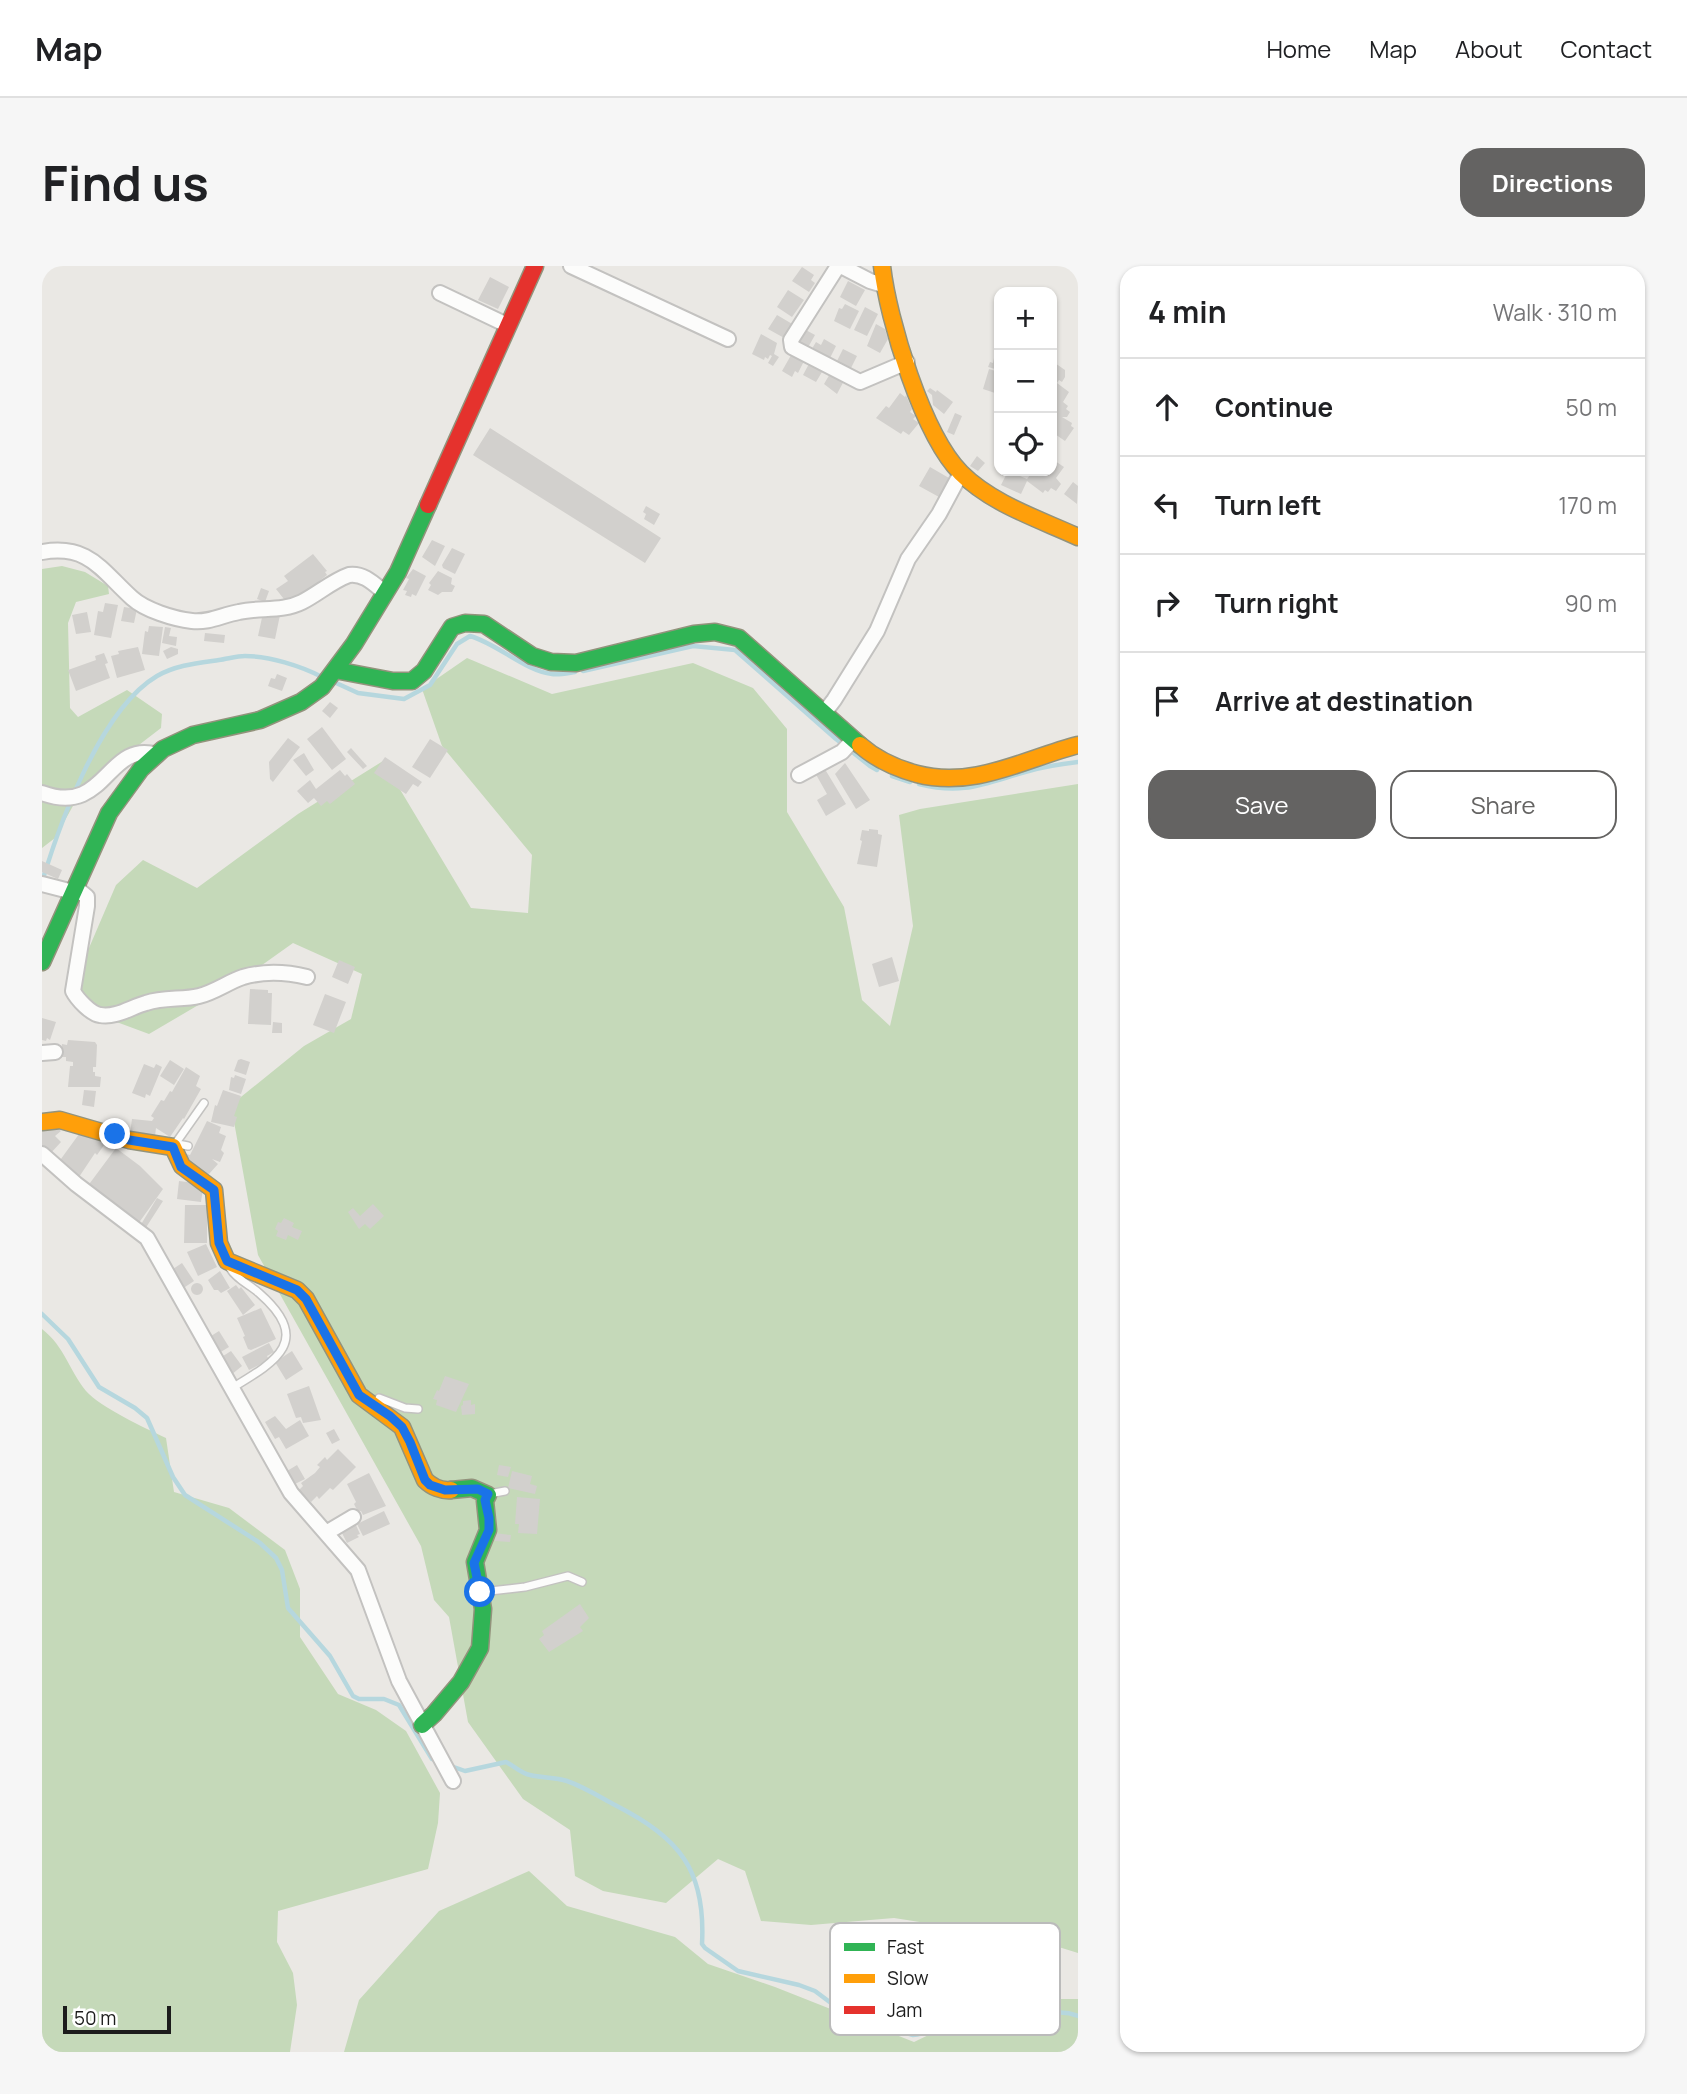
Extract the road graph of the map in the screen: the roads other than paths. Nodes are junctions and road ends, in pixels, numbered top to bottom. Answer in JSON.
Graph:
{"nodes":[{"id":1,"x":535,"y":266,"type":"edge"},
{"id":2,"x":571,"y":266,"type":"edge"},
{"id":3,"x":839,"y":266,"type":"edge"},
{"id":4,"x":882,"y":266,"type":"edge"},
{"id":5,"x":883,"y":285,"type":"junction"},
{"id":6,"x":440,"y":293,"type":"dead end"},
{"id":7,"x":507,"y":325,"type":"junction"},
{"id":8,"x":728,"y":339,"type":"dead end"},
{"id":9,"x":907,"y":362,"type":"junction"},
{"id":10,"x":961,"y":473,"type":"junction"},
{"id":11,"x":1078,"y":537,"type":"edge"},
{"id":12,"x":42,"y":552,"type":"edge"},
{"id":13,"x":386,"y":593,"type":"junction"},
{"id":14,"x":329,"y":678,"type":"junction"},
{"id":15,"x":824,"y":712,"type":"junction"},
{"id":16,"x":853,"y":740,"type":"junction"},
{"id":17,"x":1078,"y":746,"type":"edge"},
{"id":18,"x":157,"y":755,"type":"junction"},
{"id":19,"x":799,"y":775,"type":"dead end"},
{"id":20,"x":42,"y":793,"type":"edge"},
{"id":21,"x":42,"y":884,"type":"edge"},
{"id":22,"x":74,"y":890,"type":"junction"},
{"id":23,"x":42,"y":962,"type":"edge"},
{"id":24,"x":307,"y":977,"type":"dead end"},
{"id":25,"x":204,"y":1103,"type":"dead end"},
{"id":26,"x":42,"y":1122,"type":"edge"},
{"id":27,"x":181,"y":1146,"type":"junction"},
{"id":28,"x":42,"y":1154,"type":"edge"},
{"id":29,"x":227,"y":1261,"type":"junction"},
{"id":30,"x":350,"y":1377,"type":"junction"},
{"id":31,"x":232,"y":1388,"type":"junction"},
{"id":32,"x":418,"y":1409,"type":"dead end"},
{"id":33,"x":505,"y":1491,"type":"dead end"},
{"id":34,"x":488,"y":1494,"type":"junction"},
{"id":35,"x":353,"y":1517,"type":"dead end"},
{"id":36,"x":326,"y":1533,"type":"junction"},
{"id":37,"x":582,"y":1581,"type":"dead end"},
{"id":38,"x":480,"y":1592,"type":"junction"},
{"id":39,"x":422,"y":1726,"type":"junction"},
{"id":40,"x":453,"y":1782,"type":"dead end"}],
"edges":[{"from":1,"to":7,"type":"street"},
{"from":2,"to":8,"type":"street"},
{"from":3,"to":5,"type":"street"},
{"from":3,"to":9,"type":"street"},
{"from":4,"to":5,"type":"street"},
{"from":5,"to":9,"type":"street"},
{"from":6,"to":7,"type":"street"},
{"from":7,"to":13,"type":"street"},
{"from":9,"to":10,"type":"street"},
{"from":10,"to":11,"type":"street"},
{"from":10,"to":15,"type":"street"},
{"from":12,"to":13,"type":"street"},
{"from":13,"to":14,"type":"street"},
{"from":14,"to":15,"type":"street"},
{"from":14,"to":18,"type":"street"},
{"from":15,"to":16,"type":"street"},
{"from":16,"to":17,"type":"street"},
{"from":16,"to":19,"type":"street"},
{"from":18,"to":20,"type":"street"},
{"from":18,"to":22,"type":"street"},
{"from":21,"to":22,"type":"street"},
{"from":22,"to":23,"type":"street"},
{"from":22,"to":24,"type":"street"},
{"from":25,"to":27,"type":"lane"},
{"from":26,"to":27,"type":"street"},
{"from":27,"to":29,"type":"street"},
{"from":28,"to":31,"type":"street"},
{"from":29,"to":30,"type":"street"},
{"from":29,"to":31,"type":"lane"},
{"from":30,"to":32,"type":"lane"},
{"from":30,"to":34,"type":"street"},
{"from":31,"to":36,"type":"street"},
{"from":33,"to":34,"type":"lane"},
{"from":34,"to":38,"type":"street"},
{"from":35,"to":36,"type":"street"},
{"from":36,"to":39,"type":"street"},
{"from":37,"to":38,"type":"lane"},
{"from":38,"to":39,"type":"street"},
{"from":39,"to":40,"type":"street"}]}
